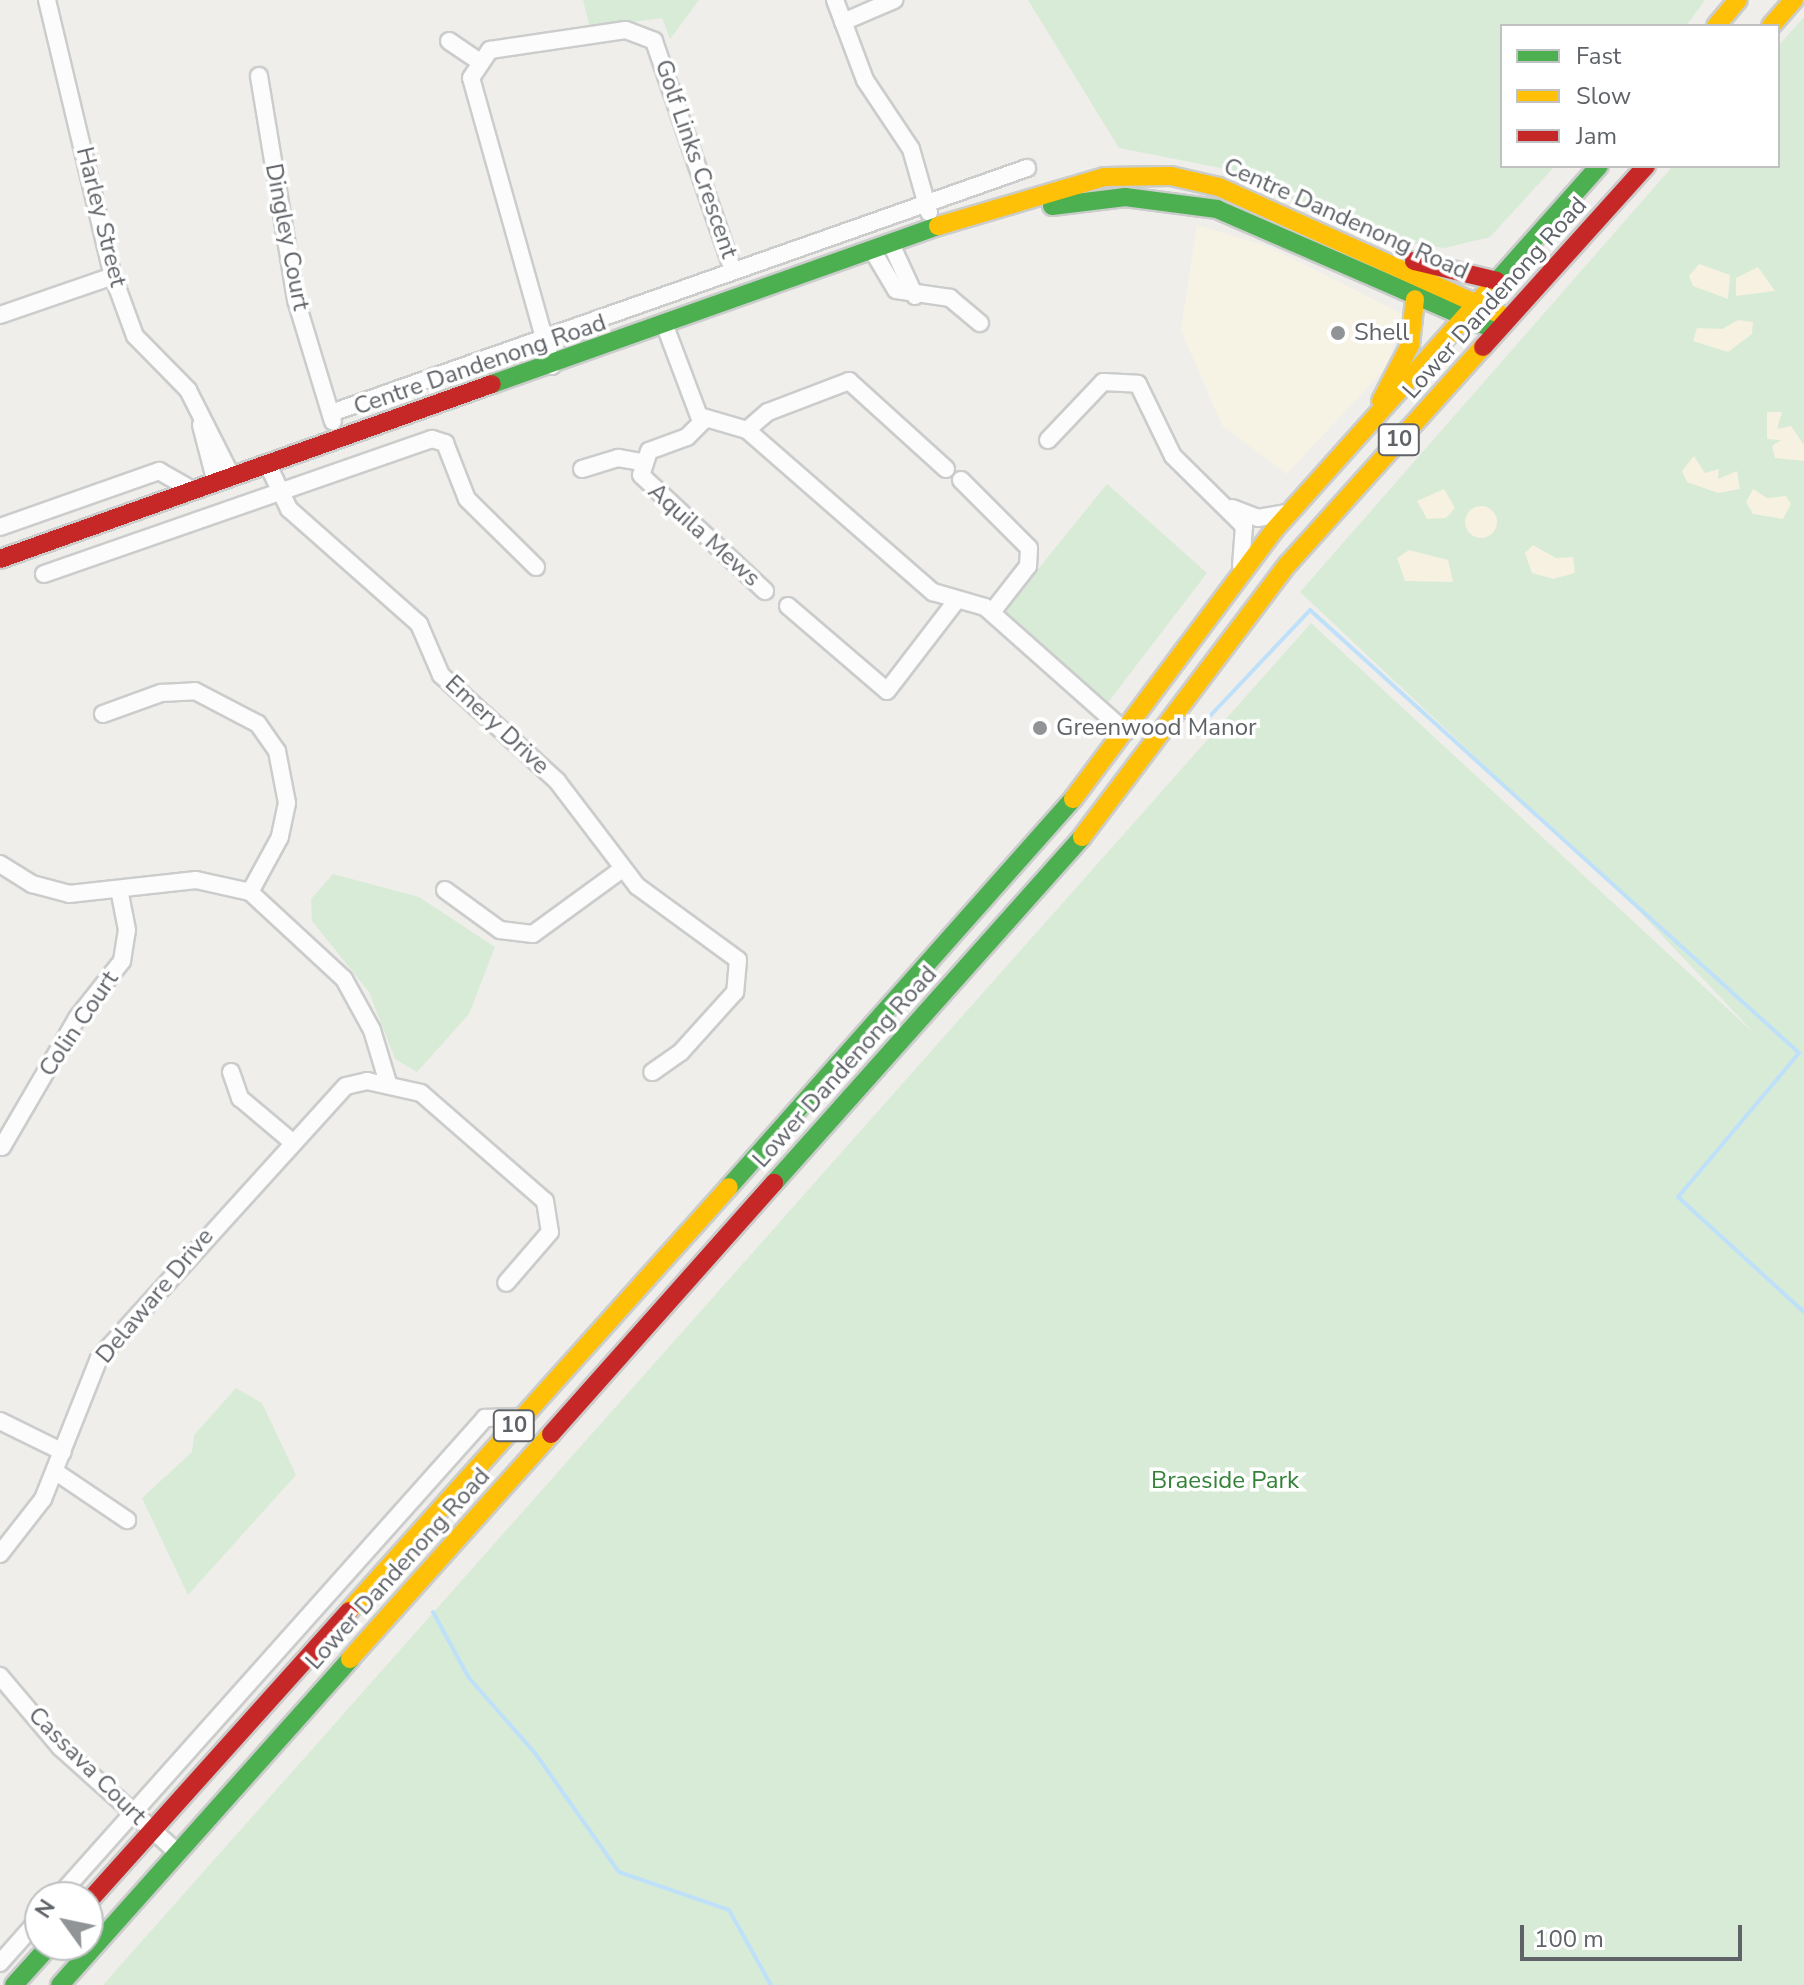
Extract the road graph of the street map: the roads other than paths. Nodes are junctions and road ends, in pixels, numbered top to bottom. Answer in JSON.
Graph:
{"nodes":[{"id":1,"x":47,"y":0,"type":"edge"},
{"id":2,"x":835,"y":0,"type":"edge"},
{"id":3,"x":894,"y":0,"type":"edge"},
{"id":4,"x":1738,"y":0,"type":"edge"},
{"id":5,"x":1794,"y":0,"type":"edge"},
{"id":6,"x":843,"y":22,"type":"junction"},
{"id":7,"x":1718,"y":24,"type":"edge"},
{"id":8,"x":1773,"y":24,"type":"edge"},
{"id":9,"x":449,"y":41,"type":"dead end"},
{"id":10,"x":477,"y":60,"type":"junction"},
{"id":11,"x":259,"y":76,"type":"dead end"},
{"id":12,"x":1027,"y":168,"type":"dead end"},
{"id":13,"x":1597,"y":168,"type":"edge"},
{"id":14,"x":1644,"y":168,"type":"edge"},
{"id":15,"x":927,"y":204,"type":"junction"},
{"id":16,"x":976,"y":218,"type":"junction"},
{"id":17,"x":935,"y":232,"type":"junction"},
{"id":18,"x":892,"y":246,"type":"junction"},
{"id":19,"x":1367,"y":252,"type":"junction"},
{"id":20,"x":874,"y":253,"type":"junction"},
{"id":21,"x":733,"y":271,"type":"junction"},
{"id":22,"x":113,"y":276,"type":"junction"},
{"id":23,"x":1497,"y":281,"type":"junction"},
{"id":24,"x":915,"y":296,"type":"junction"},
{"id":25,"x":1415,"y":299,"type":"junction"},
{"id":26,"x":1477,"y":303,"type":"junction"},
{"id":27,"x":0,"y":315,"type":"edge"},
{"id":28,"x":1462,"y":320,"type":"junction"},
{"id":29,"x":980,"y":323,"type":"dead end"},
{"id":30,"x":1503,"y":324,"type":"junction"},
{"id":31,"x":665,"y":326,"type":"junction"},
{"id":32,"x":543,"y":338,"type":"junction"},
{"id":33,"x":552,"y":366,"type":"junction"},
{"id":34,"x":336,"y":411,"type":"junction"},
{"id":35,"x":704,"y":420,"type":"junction"},
{"id":36,"x":1370,"y":422,"type":"junction"},
{"id":37,"x":747,"y":430,"type":"junction"},
{"id":38,"x":356,"y":434,"type":"junction"},
{"id":39,"x":337,"y":440,"type":"junction"},
{"id":40,"x":1048,"y":440,"type":"dead end"},
{"id":41,"x":641,"y":462,"type":"junction"},
{"id":42,"x":268,"y":465,"type":"junction"},
{"id":43,"x":582,"y":469,"type":"dead end"},
{"id":44,"x":946,"y":469,"type":"dead end"},
{"id":45,"x":224,"y":480,"type":"junction"},
{"id":46,"x":961,"y":480,"type":"dead end"},
{"id":47,"x":194,"y":491,"type":"junction"},
{"id":48,"x":278,"y":493,"type":"junction"},
{"id":49,"x":1230,"y":507,"type":"junction"},
{"id":50,"x":1289,"y":513,"type":"junction"},
{"id":51,"x":0,"y":527,"type":"edge"},
{"id":52,"x":0,"y":559,"type":"edge"},
{"id":53,"x":536,"y":567,"type":"dead end"},
{"id":54,"x":1240,"y":571,"type":"junction"},
{"id":55,"x":44,"y":574,"type":"dead end"},
{"id":56,"x":765,"y":591,"type":"dead end"},
{"id":57,"x":956,"y":601,"type":"junction"},
{"id":58,"x":788,"y":606,"type":"dead end"},
{"id":59,"x":992,"y":612,"type":"junction"},
{"id":60,"x":103,"y":714,"type":"dead end"},
{"id":61,"x":1126,"y":732,"type":"junction"},
{"id":62,"x":0,"y":864,"type":"edge"},
{"id":63,"x":622,"y":869,"type":"junction"},
{"id":64,"x":445,"y":890,"type":"dead end"},
{"id":65,"x":250,"y":892,"type":"junction"},
{"id":66,"x":120,"y":893,"type":"junction"},
{"id":67,"x":231,"y":1072,"type":"dead end"},
{"id":68,"x":652,"y":1072,"type":"dead end"},
{"id":69,"x":381,"y":1083,"type":"junction"},
{"id":70,"x":291,"y":1141,"type":"junction"},
{"id":71,"x":2,"y":1147,"type":"dead end"},
{"id":72,"x":506,"y":1283,"type":"dead end"},
{"id":73,"x":522,"y":1417,"type":"junction"},
{"id":74,"x":0,"y":1421,"type":"edge"},
{"id":75,"x":63,"y":1452,"type":"junction"},
{"id":76,"x":56,"y":1472,"type":"junction"},
{"id":77,"x":127,"y":1520,"type":"dead end"},
{"id":78,"x":0,"y":1554,"type":"edge"},
{"id":79,"x":0,"y":1676,"type":"edge"},
{"id":80,"x":132,"y":1814,"type":"junction"},
{"id":81,"x":153,"y":1831,"type":"junction"},
{"id":82,"x":178,"y":1853,"type":"junction"},
{"id":83,"x":72,"y":1881,"type":"edge"},
{"id":84,"x":104,"y":1885,"type":"edge"},
{"id":85,"x":24,"y":1936,"type":"edge"},
{"id":86,"x":36,"y":1961,"type":"edge"},
{"id":87,"x":0,"y":1963,"type":"edge"},
{"id":88,"x":14,"y":1985,"type":"edge"},
{"id":89,"x":60,"y":1985,"type":"edge"}],
"edges":[{"from":1,"to":22,"type":"street","name":"Harley Street"},
{"from":2,"to":6,"type":"street"},
{"from":3,"to":6,"type":"street"},
{"from":4,"to":7,"type":"main road"},
{"from":5,"to":8,"type":"main road"},
{"from":6,"to":15,"type":"street"},
{"from":9,"to":10,"type":"street"},
{"from":10,"to":21,"type":"street","name":"Golf Links Crescent"},
{"from":10,"to":32,"type":"street"},
{"from":11,"to":34,"type":"street","name":"Dingley Court"},
{"from":12,"to":15,"type":"street","name":"Centre Dandenong Road"},
{"from":13,"to":23,"type":"main road","name":"Lower Dandenong Road","number":"10"},
{"from":14,"to":30,"type":"main road","name":"Lower Dandenong Road","number":"10"},
{"from":15,"to":17,"type":"street"},
{"from":15,"to":21,"type":"street","name":"Centre Dandenong Road"},
{"from":16,"to":17,"type":"main road","name":"Centre Dandenong Road"},
{"from":16,"to":19,"type":"main road","name":"Centre Dandenong Road"},
{"from":16,"to":25,"type":"main road","name":"Centre Dandenong Road"},
{"from":17,"to":18,"type":"main road","name":"Centre Dandenong Road"},
{"from":18,"to":20,"type":"main road","name":"Centre Dandenong Road"},
{"from":18,"to":24,"type":"street"},
{"from":19,"to":23,"type":"main road"},
{"from":19,"to":26,"type":"main road","name":"Centre Dandenong Road"},
{"from":20,"to":24,"type":"street"},
{"from":20,"to":31,"type":"main road","name":"Centre Dandenong Road"},
{"from":21,"to":32,"type":"street","name":"Centre Dandenong Road"},
{"from":22,"to":27,"type":"street"},
{"from":22,"to":45,"type":"street","name":"Harley Street"},
{"from":23,"to":26,"type":"main road","name":"Lower Dandenong Road","number":"10"},
{"from":24,"to":29,"type":"street"},
{"from":25,"to":28,"type":"main road","name":"Centre Dandenong Road"},
{"from":25,"to":36,"type":"main road"},
{"from":26,"to":28,"type":"main road","name":"Lower Dandenong Road","number":"10"},
{"from":26,"to":30,"type":"main road","name":"Centre Dandenong Road"},
{"from":28,"to":30,"type":"main road","name":"Centre Dandenong Road"},
{"from":28,"to":36,"type":"main road","name":"Lower Dandenong Road","number":"10"},
{"from":30,"to":82,"type":"main road","name":"Lower Dandenong Road","number":"10"},
{"from":31,"to":33,"type":"main road","name":"Centre Dandenong Road"},
{"from":31,"to":35,"type":"street"},
{"from":32,"to":33,"type":"street"},
{"from":32,"to":34,"type":"street","name":"Centre Dandenong Road"},
{"from":33,"to":38,"type":"main road","name":"Centre Dandenong Road"},
{"from":34,"to":38,"type":"street","name":"Dingley Court"},
{"from":34,"to":39,"type":"street","name":"Dingley Court"},
{"from":35,"to":37,"type":"street"},
{"from":35,"to":41,"type":"street","name":"Aquila Mews"},
{"from":36,"to":50,"type":"main road","name":"Lower Dandenong Road","number":"10"},
{"from":37,"to":44,"type":"street"},
{"from":37,"to":57,"type":"street"},
{"from":38,"to":39,"type":"main road","name":"Centre Dandenong Road"},
{"from":39,"to":42,"type":"main road","name":"Centre Dandenong Road"},
{"from":40,"to":49,"type":"street"},
{"from":41,"to":43,"type":"street"},
{"from":41,"to":56,"type":"street","name":"Aquila Mews"},
{"from":42,"to":45,"type":"main road","name":"Centre Dandenong Road"},
{"from":42,"to":48,"type":"street","name":"Emery Drive"},
{"from":45,"to":47,"type":"main road","name":"Centre Dandenong Road"},
{"from":46,"to":59,"type":"street"},
{"from":47,"to":51,"type":"street"},
{"from":47,"to":52,"type":"main road","name":"Centre Dandenong Road"},
{"from":48,"to":53,"type":"street"},
{"from":48,"to":55,"type":"street"},
{"from":48,"to":63,"type":"street","name":"Emery Drive"},
{"from":49,"to":50,"type":"street"},
{"from":49,"to":54,"type":"street"},
{"from":50,"to":54,"type":"main road","name":"Lower Dandenong Road","number":"10"},
{"from":54,"to":61,"type":"main road","name":"Lower Dandenong Road","number":"10"},
{"from":57,"to":58,"type":"street"},
{"from":57,"to":59,"type":"street"},
{"from":59,"to":61,"type":"street"},
{"from":60,"to":65,"type":"street"},
{"from":61,"to":73,"type":"main road","name":"Lower Dandenong Road","number":"10"},
{"from":62,"to":66,"type":"street"},
{"from":63,"to":64,"type":"street"},
{"from":63,"to":68,"type":"street","name":"Emery Drive"},
{"from":65,"to":66,"type":"street"},
{"from":65,"to":69,"type":"street"},
{"from":66,"to":71,"type":"street","name":"Colin Court"},
{"from":67,"to":70,"type":"street"},
{"from":69,"to":70,"type":"street","name":"Delaware Drive"},
{"from":69,"to":72,"type":"street"},
{"from":70,"to":75,"type":"street","name":"Delaware Drive"},
{"from":73,"to":80,"type":"street","name":"Lower Dandenong Road"},
{"from":73,"to":81,"type":"main road","name":"Lower Dandenong Road","number":"10"},
{"from":74,"to":75,"type":"street"},
{"from":75,"to":76,"type":"street","name":"Delaware Drive"},
{"from":76,"to":77,"type":"street"},
{"from":76,"to":78,"type":"street","name":"Delaware Drive"},
{"from":79,"to":80,"type":"street","name":"Cassava Court"},
{"from":80,"to":81,"type":"street","name":"Cassava Court"},
{"from":80,"to":83,"type":"street","name":"Lower Dandenong Road"},
{"from":81,"to":82,"type":"street","name":"Cassava Court"},
{"from":81,"to":84,"type":"main road","name":"Lower Dandenong Road","number":"10"},
{"from":82,"to":89,"type":"main road","name":"Lower Dandenong Road","number":"10"},
{"from":85,"to":87,"type":"street"},
{"from":86,"to":88,"type":"main road"}]}
